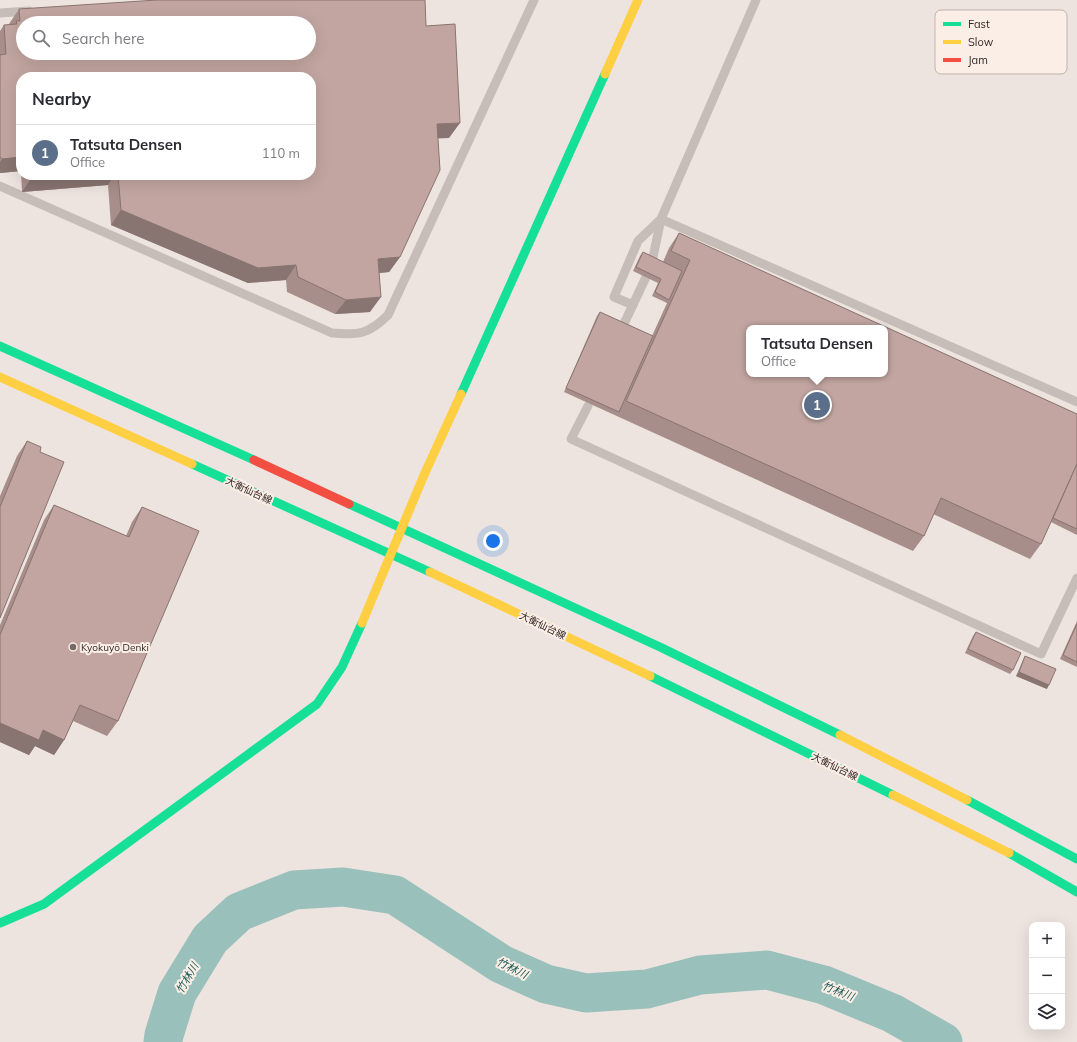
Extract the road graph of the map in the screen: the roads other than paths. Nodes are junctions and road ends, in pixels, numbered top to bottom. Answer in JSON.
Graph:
{"nodes":[{"id":1,"x":534,"y":0,"type":"edge"},
{"id":2,"x":638,"y":0,"type":"edge"},
{"id":3,"x":756,"y":0,"type":"edge"},
{"id":4,"x":39,"y":10,"type":"edge"},
{"id":5,"x":0,"y":13,"type":"edge"},
{"id":6,"x":0,"y":186,"type":"edge"},
{"id":7,"x":661,"y":219,"type":"junction"},
{"id":8,"x":652,"y":262,"type":"edge"},
{"id":9,"x":646,"y":277,"type":"edge"},
{"id":10,"x":633,"y":305,"type":"junction"},
{"id":11,"x":622,"y":328,"type":"edge"},
{"id":12,"x":0,"y":346,"type":"edge"},
{"id":13,"x":0,"y":377,"type":"edge"},
{"id":14,"x":1077,"y":402,"type":"edge"},
{"id":15,"x":588,"y":406,"type":"dead end"},
{"id":16,"x":402,"y":528,"type":"junction"},
{"id":17,"x":390,"y":555,"type":"junction"},
{"id":18,"x":1077,"y":578,"type":"edge"},
{"id":19,"x":1077,"y":859,"type":"edge"},
{"id":20,"x":1077,"y":892,"type":"edge"},
{"id":21,"x":0,"y":923,"type":"edge"}],
"edges":[{"from":1,"to":6,"type":"lane"},
{"from":2,"to":16,"type":"main road"},
{"from":3,"to":7,"type":"lane"},
{"from":4,"to":5,"type":"lane"},
{"from":7,"to":8,"type":"lane"},
{"from":7,"to":10,"type":"lane"},
{"from":7,"to":14,"type":"lane"},
{"from":9,"to":10,"type":"lane"},
{"from":10,"to":11,"type":"lane"},
{"from":12,"to":16,"type":"main road"},
{"from":13,"to":17,"type":"main road","name":"大衡仙台線"},
{"from":15,"to":18,"type":"lane"},
{"from":16,"to":17,"type":"main road"},
{"from":16,"to":19,"type":"main road"},
{"from":17,"to":20,"type":"main road","name":"大衡仙台線"},
{"from":17,"to":21,"type":"main road"}]}
